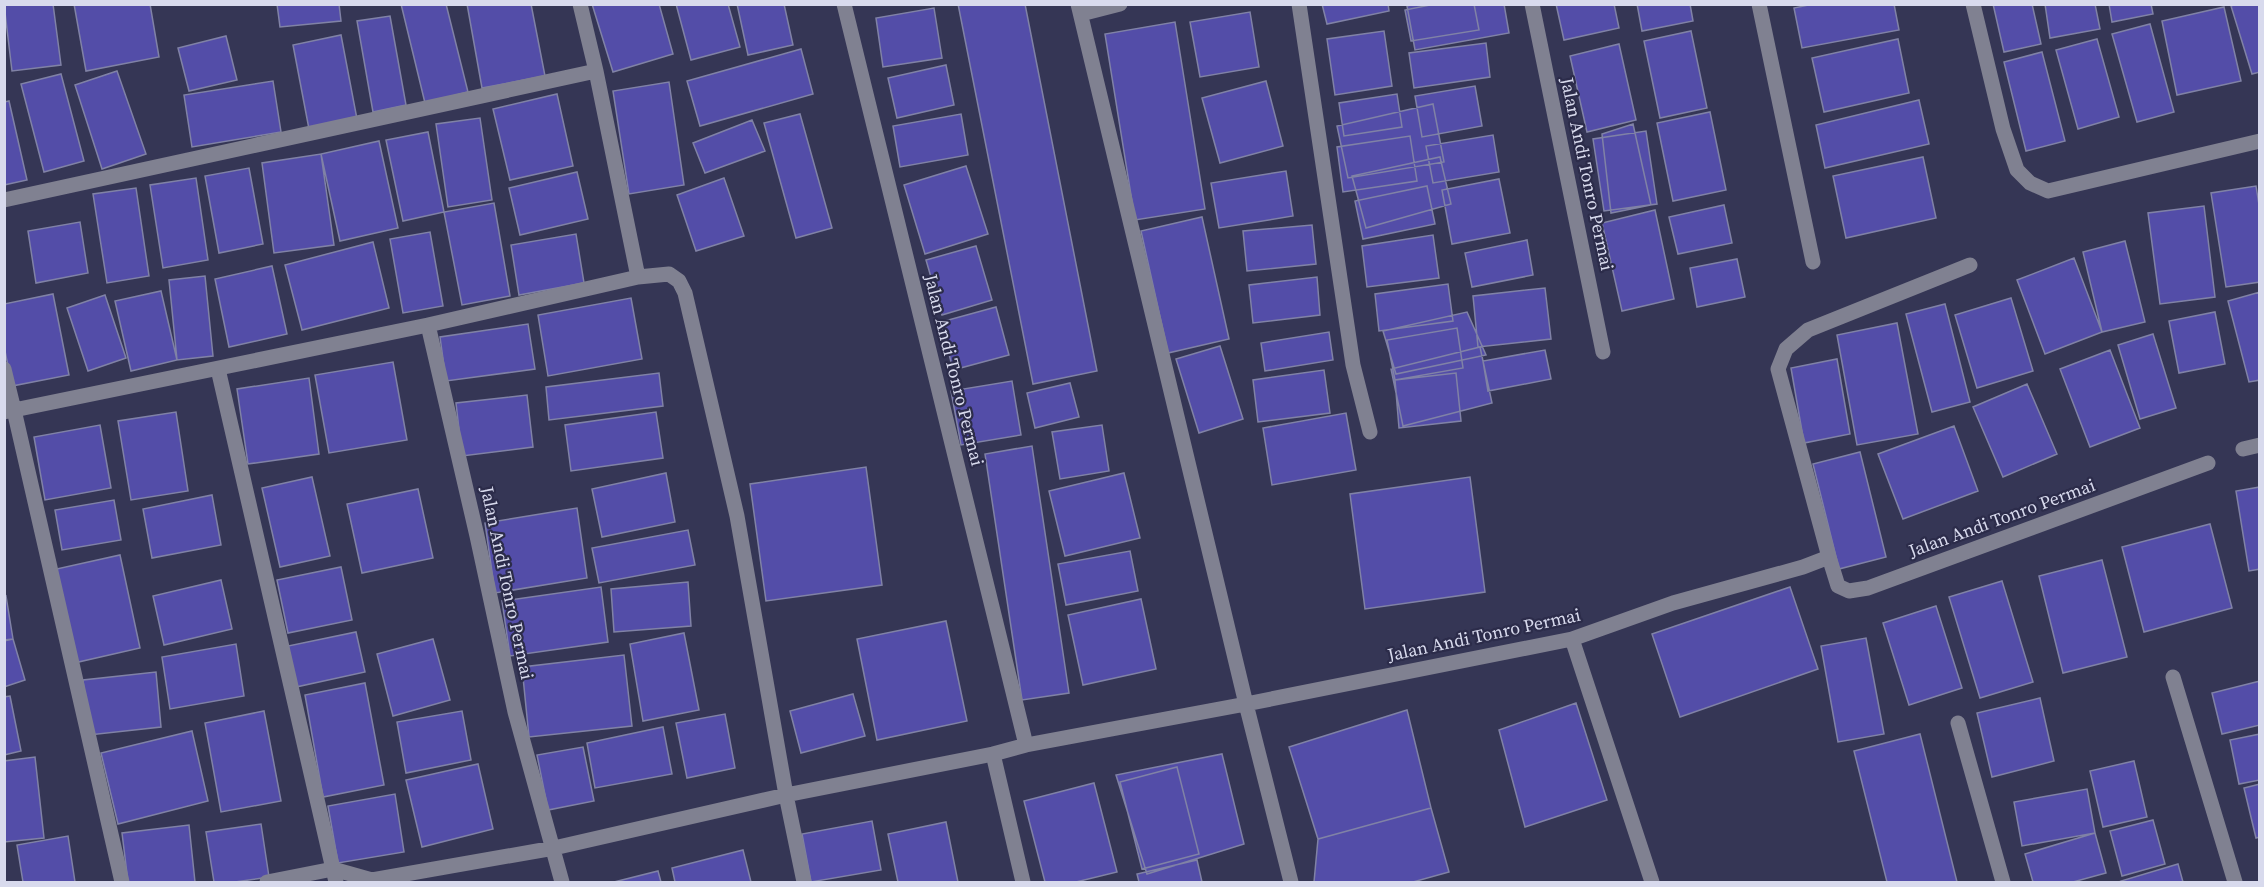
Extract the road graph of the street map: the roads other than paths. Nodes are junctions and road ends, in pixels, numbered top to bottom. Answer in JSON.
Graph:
{"nodes":[{"id":1,"x":580,"y":4,"type":"edge"},
{"id":2,"x":844,"y":4,"type":"edge"},
{"id":3,"x":1120,"y":4,"type":"edge"},
{"id":4,"x":1299,"y":4,"type":"edge"},
{"id":5,"x":1532,"y":4,"type":"edge"},
{"id":6,"x":1759,"y":4,"type":"edge"},
{"id":7,"x":1973,"y":4,"type":"edge"},
{"id":8,"x":1080,"y":9,"type":"edge"},
{"id":9,"x":596,"y":70,"type":"junction"},
{"id":10,"x":2259,"y":141,"type":"edge"},
{"id":11,"x":4,"y":200,"type":"edge"},
{"id":12,"x":1813,"y":262,"type":"dead end"},
{"id":13,"x":1970,"y":265,"type":"dead end"},
{"id":14,"x":638,"y":277,"type":"junction"},
{"id":15,"x":428,"y":325,"type":"junction"},
{"id":16,"x":1603,"y":352,"type":"dead end"},
{"id":17,"x":4,"y":369,"type":"edge"},
{"id":18,"x":218,"y":369,"type":"junction"},
{"id":19,"x":9,"y":411,"type":"edge"},
{"id":20,"x":1370,"y":432,"type":"dead end"},
{"id":21,"x":2259,"y":445,"type":"edge"},
{"id":22,"x":2243,"y":449,"type":"dead end"},
{"id":23,"x":2208,"y":463,"type":"dead end"},
{"id":24,"x":1829,"y":557,"type":"junction"},
{"id":25,"x":1572,"y":639,"type":"junction"},
{"id":26,"x":2173,"y":677,"type":"dead end"},
{"id":27,"x":1246,"y":705,"type":"junction"},
{"id":28,"x":1958,"y":723,"type":"dead end"},
{"id":29,"x":1026,"y":744,"type":"junction"},
{"id":30,"x":993,"y":754,"type":"junction"},
{"id":31,"x":786,"y":795,"type":"junction"},
{"id":32,"x":554,"y":848,"type":"junction"},
{"id":33,"x":334,"y":876,"type":"edge"},
{"id":34,"x":371,"y":881,"type":"edge"},
{"id":35,"x":122,"y":882,"type":"edge"},
{"id":36,"x":267,"y":882,"type":"edge"},
{"id":37,"x":562,"y":882,"type":"edge"},
{"id":38,"x":804,"y":882,"type":"edge"},
{"id":39,"x":1023,"y":882,"type":"edge"},
{"id":40,"x":1291,"y":882,"type":"edge"},
{"id":41,"x":1652,"y":882,"type":"edge"},
{"id":42,"x":2003,"y":882,"type":"edge"},
{"id":43,"x":2235,"y":882,"type":"edge"}],
"edges":[{"from":1,"to":9,"type":"street"},
{"from":2,"to":29,"type":"street","name":"Jalan Andi Tonro Permai"},
{"from":3,"to":8,"type":"street"},
{"from":4,"to":20,"type":"street"},
{"from":5,"to":16,"type":"street","name":"Jalan Andi Tonro Permai"},
{"from":6,"to":12,"type":"street"},
{"from":7,"to":10,"type":"street"},
{"from":8,"to":27,"type":"street"},
{"from":9,"to":11,"type":"street"},
{"from":9,"to":14,"type":"street"},
{"from":13,"to":24,"type":"street","name":"Jalan Andi Tonro Permai"},
{"from":14,"to":15,"type":"street"},
{"from":14,"to":31,"type":"street"},
{"from":15,"to":18,"type":"street"},
{"from":15,"to":32,"type":"street","name":"Jalan Andi Tonro Permai"},
{"from":17,"to":19,"type":"street"},
{"from":18,"to":19,"type":"street"},
{"from":18,"to":33,"type":"street"},
{"from":19,"to":35,"type":"street"},
{"from":21,"to":22,"type":"street"},
{"from":23,"to":24,"type":"street","name":"Jalan Andi Tonro Permai"},
{"from":24,"to":25,"type":"street","name":"Jalan Andi Tonro Permai"},
{"from":25,"to":27,"type":"street","name":"Jalan Andi Tonro Permai"},
{"from":25,"to":41,"type":"street"},
{"from":26,"to":43,"type":"street"},
{"from":27,"to":29,"type":"street","name":"Jalan Andi Tonro Permai"},
{"from":27,"to":40,"type":"street"},
{"from":28,"to":42,"type":"street"},
{"from":29,"to":30,"type":"street","name":"Jalan Andi Tonro Permai"},
{"from":30,"to":31,"type":"street","name":"Jalan Andi Tonro Permai"},
{"from":30,"to":39,"type":"street"},
{"from":31,"to":32,"type":"street","name":"Jalan Andi Tonro Permai"},
{"from":31,"to":38,"type":"street"},
{"from":32,"to":34,"type":"street","name":"Jalan Andi Tonro Permai"},
{"from":32,"to":37,"type":"street","name":"Jalan Andi Tonro Permai"},
{"from":33,"to":34,"type":"street","name":"Jalan Andi Tonro Permai"},
{"from":33,"to":36,"type":"street","name":"Jalan Andi Tonro Permai"}]}
